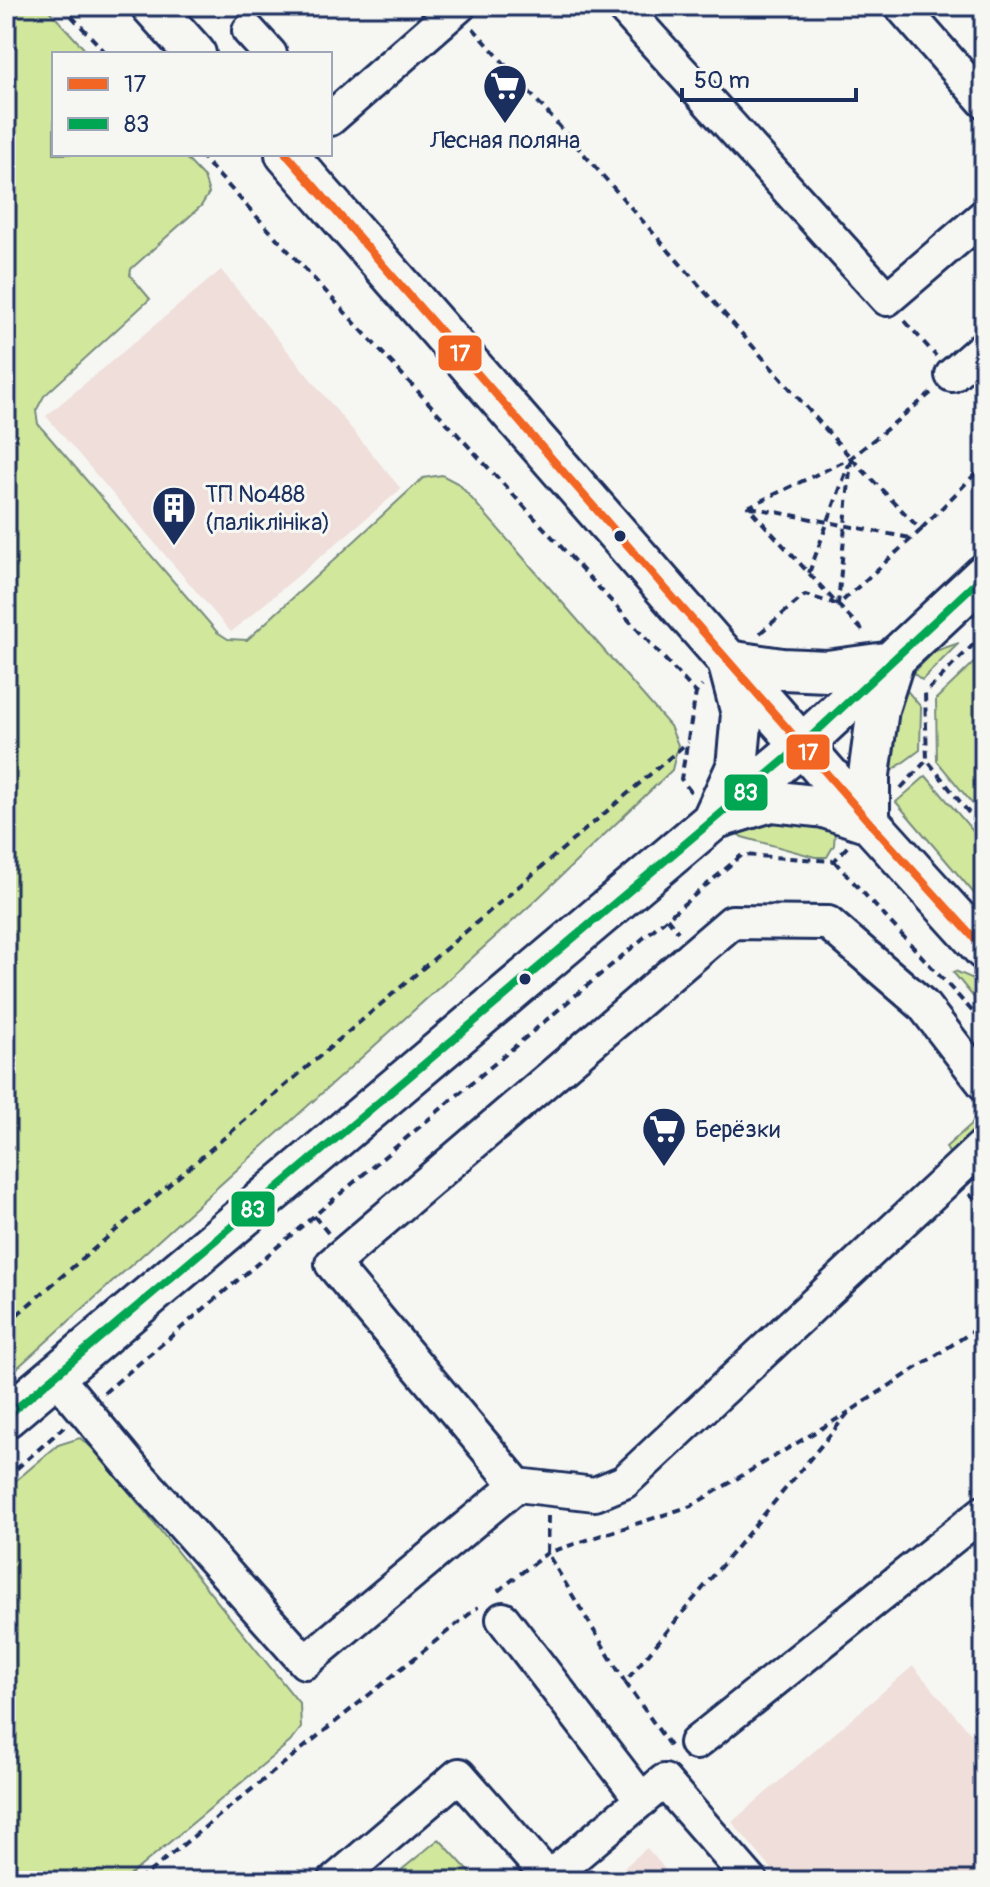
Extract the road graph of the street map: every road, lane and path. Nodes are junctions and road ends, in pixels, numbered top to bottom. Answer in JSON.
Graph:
{"nodes":[{"id":1,"x":62,"y":6,"type":"edge"},
{"id":2,"x":152,"y":6,"type":"edge"},
{"id":3,"x":622,"y":6,"type":"edge"},
{"id":4,"x":458,"y":7,"type":"edge"},
{"id":5,"x":908,"y":8,"type":"edge"},
{"id":6,"x":105,"y":52,"type":"edge"},
{"id":7,"x":193,"y":52,"type":"edge"},
{"id":8,"x":984,"y":101,"type":"edge"},
{"id":9,"x":332,"y":116,"type":"edge"},
{"id":10,"x":201,"y":156,"type":"edge"},
{"id":11,"x":291,"y":156,"type":"edge"},
{"id":12,"x":984,"y":216,"type":"edge"},
{"id":13,"x":887,"y":299,"type":"junction"},
{"id":14,"x":984,"y":347,"type":"edge"},
{"id":15,"x":952,"y":375,"type":"junction"},
{"id":16,"x":851,"y":458,"type":"junction"},
{"id":17,"x":984,"y":465,"type":"edge"},
{"id":18,"x":748,"y":507,"type":"junction"},
{"id":19,"x":828,"y":522,"type":"junction"},
{"id":20,"x":845,"y":525,"type":"junction"},
{"id":21,"x":921,"y":530,"type":"junction"},
{"id":22,"x":911,"y":538,"type":"junction"},
{"id":23,"x":809,"y":573,"type":"junction"},
{"id":24,"x":984,"y":575,"type":"edge"},
{"id":25,"x":838,"y":605,"type":"junction"},
{"id":26,"x":984,"y":634,"type":"edge"},
{"id":27,"x":881,"y":649,"type":"junction"},
{"id":28,"x":729,"y":661,"type":"junction"},
{"id":29,"x":696,"y":693,"type":"junction"},
{"id":30,"x":688,"y":742,"type":"junction"},
{"id":31,"x":802,"y":745,"type":"junction"},
{"id":32,"x":927,"y":760,"type":"junction"},
{"id":33,"x":900,"y":789,"type":"dead end"},
{"id":34,"x":702,"y":806,"type":"junction"},
{"id":35,"x":862,"y":830,"type":"junction"},
{"id":36,"x":984,"y":832,"type":"edge"},
{"id":37,"x":834,"y":861,"type":"junction"},
{"id":38,"x":984,"y":949,"type":"edge"},
{"id":39,"x":984,"y":1024,"type":"edge"},
{"id":40,"x":984,"y":1084,"type":"edge"},
{"id":41,"x":984,"y":1145,"type":"edge"},
{"id":42,"x":6,"y":1324,"type":"edge"},
{"id":43,"x":984,"y":1324,"type":"edge"},
{"id":44,"x":55,"y":1375,"type":"junction"},
{"id":45,"x":84,"y":1410,"type":"junction"},
{"id":46,"x":849,"y":1412,"type":"junction"},
{"id":47,"x":6,"y":1417,"type":"edge"},
{"id":48,"x":6,"y":1478,"type":"edge"},
{"id":49,"x":533,"y":1487,"type":"junction"},
{"id":50,"x":984,"y":1512,"type":"edge"},
{"id":51,"x":547,"y":1553,"type":"junction"},
{"id":52,"x":503,"y":1619,"type":"dead end"},
{"id":53,"x":625,"y":1682,"type":"junction"},
{"id":54,"x":696,"y":1743,"type":"joint"},
{"id":55,"x":653,"y":1790,"type":"junction"},
{"id":56,"x":547,"y":1880,"type":"edge"},
{"id":57,"x":138,"y":1881,"type":"edge"},
{"id":58,"x":335,"y":1881,"type":"edge"},
{"id":59,"x":751,"y":1881,"type":"edge"}],
"edges":[{"from":1,"to":6,"type":"path"},
{"from":2,"to":7,"type":"main road"},
{"from":3,"to":13,"type":"street"},
{"from":4,"to":9,"type":"street"},
{"from":4,"to":16,"type":"path"},
{"from":5,"to":8,"type":"street"},
{"from":10,"to":29,"type":"path"},
{"from":11,"to":28,"type":"main road"},
{"from":12,"to":13,"type":"street"},
{"from":13,"to":15,"type":"path"},
{"from":14,"to":15,"type":"street"},
{"from":15,"to":16,"type":"path"},
{"from":16,"to":18,"type":"path"},
{"from":16,"to":19,"type":"path"},
{"from":16,"to":20,"type":"path"},
{"from":16,"to":21,"type":"path"},
{"from":17,"to":21,"type":"path"},
{"from":18,"to":19,"type":"path"},
{"from":18,"to":23,"type":"path"},
{"from":19,"to":20,"type":"path"},
{"from":19,"to":23,"type":"path"},
{"from":20,"to":22,"type":"path"},
{"from":20,"to":25,"type":"path"},
{"from":21,"to":22,"type":"path"},
{"from":22,"to":25,"type":"path"},
{"from":23,"to":25,"type":"path"},
{"from":24,"to":27,"type":"main road"},
{"from":25,"to":27,"type":"path"},
{"from":25,"to":28,"type":"path"},
{"from":26,"to":32,"type":"path"},
{"from":27,"to":28,"type":"main road"},
{"from":27,"to":31,"type":"main road"},
{"from":27,"to":35,"type":"main road"},
{"from":28,"to":29,"type":"path"},
{"from":28,"to":31,"type":"main road"},
{"from":28,"to":34,"type":"main road"},
{"from":29,"to":30,"type":"path"},
{"from":30,"to":34,"type":"path"},
{"from":30,"to":42,"type":"path"},
{"from":31,"to":34,"type":"main road"},
{"from":31,"to":35,"type":"main road"},
{"from":32,"to":33,"type":"path"},
{"from":32,"to":36,"type":"path"},
{"from":34,"to":35,"type":"main road"},
{"from":34,"to":44,"type":"main road"},
{"from":35,"to":37,"type":"path"},
{"from":35,"to":38,"type":"main road"},
{"from":37,"to":39,"type":"path"},
{"from":37,"to":45,"type":"path"},
{"from":40,"to":49,"type":"street"},
{"from":41,"to":49,"type":"street"},
{"from":43,"to":46,"type":"path"},
{"from":44,"to":45,"type":"street"},
{"from":44,"to":47,"type":"main road"},
{"from":45,"to":48,"type":"path"},
{"from":45,"to":49,"type":"street"},
{"from":46,"to":51,"type":"path"},
{"from":46,"to":53,"type":"path"},
{"from":49,"to":51,"type":"path"},
{"from":50,"to":54,"type":"street"},
{"from":51,"to":53,"type":"path"},
{"from":51,"to":57,"type":"path"},
{"from":52,"to":55,"type":"street"},
{"from":53,"to":54,"type":"path"},
{"from":55,"to":56,"type":"street"},
{"from":55,"to":59,"type":"street"},
{"from":56,"to":58,"type":"street"}]}
